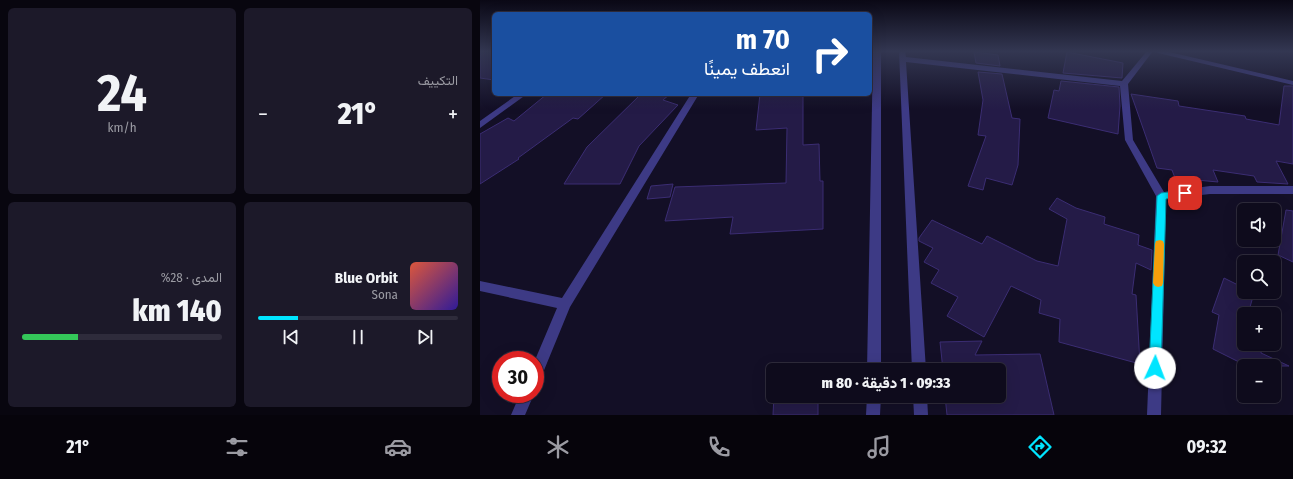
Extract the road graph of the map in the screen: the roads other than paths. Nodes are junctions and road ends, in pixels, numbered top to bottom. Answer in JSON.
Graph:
{"nodes":[{"id":1,"x":875,"y":70,"type":"edge"},
{"id":2,"x":904,"y":70,"type":"edge"},
{"id":3,"x":1020,"y":70,"type":"edge"},
{"id":4,"x":1135,"y":70,"type":"edge"},
{"id":5,"x":1240,"y":70,"type":"edge"},
{"id":6,"x":1293,"y":83,"type":"edge"},
{"id":7,"x":1124,"y":84,"type":"junction"},
{"id":8,"x":520,"y":96,"type":"edge"},
{"id":9,"x":694,"y":96,"type":"edge"},
{"id":10,"x":480,"y":125,"type":"edge"},
{"id":11,"x":1293,"y":190,"type":"edge"},
{"id":12,"x":1161,"y":196,"type":"junction"},
{"id":13,"x":480,"y":286,"type":"edge"},
{"id":14,"x":564,"y":304,"type":"junction"},
{"id":15,"x":544,"y":353,"type":"edge"},
{"id":16,"x":874,"y":363,"type":"edge"},
{"id":17,"x":919,"y":363,"type":"edge"},
{"id":18,"x":523,"y":403,"type":"edge"},
{"id":19,"x":874,"y":403,"type":"edge"},
{"id":20,"x":920,"y":403,"type":"edge"},
{"id":21,"x":518,"y":415,"type":"edge"},
{"id":22,"x":873,"y":415,"type":"edge"},
{"id":23,"x":921,"y":415,"type":"edge"},
{"id":24,"x":1154,"y":415,"type":"edge"}],
"edges":[{"from":1,"to":16,"type":"street"},
{"from":2,"to":17,"type":"street"},
{"from":3,"to":7,"type":"street"},
{"from":4,"to":7,"type":"street"},
{"from":5,"to":6,"type":"street"},
{"from":7,"to":12,"type":"street"},
{"from":8,"to":10,"type":"street"},
{"from":9,"to":14,"type":"street"},
{"from":11,"to":12,"type":"street"},
{"from":12,"to":24,"type":"street"},
{"from":13,"to":14,"type":"street"},
{"from":14,"to":15,"type":"street"},
{"from":18,"to":21,"type":"street"},
{"from":19,"to":22,"type":"street"},
{"from":20,"to":23,"type":"street"}]}
